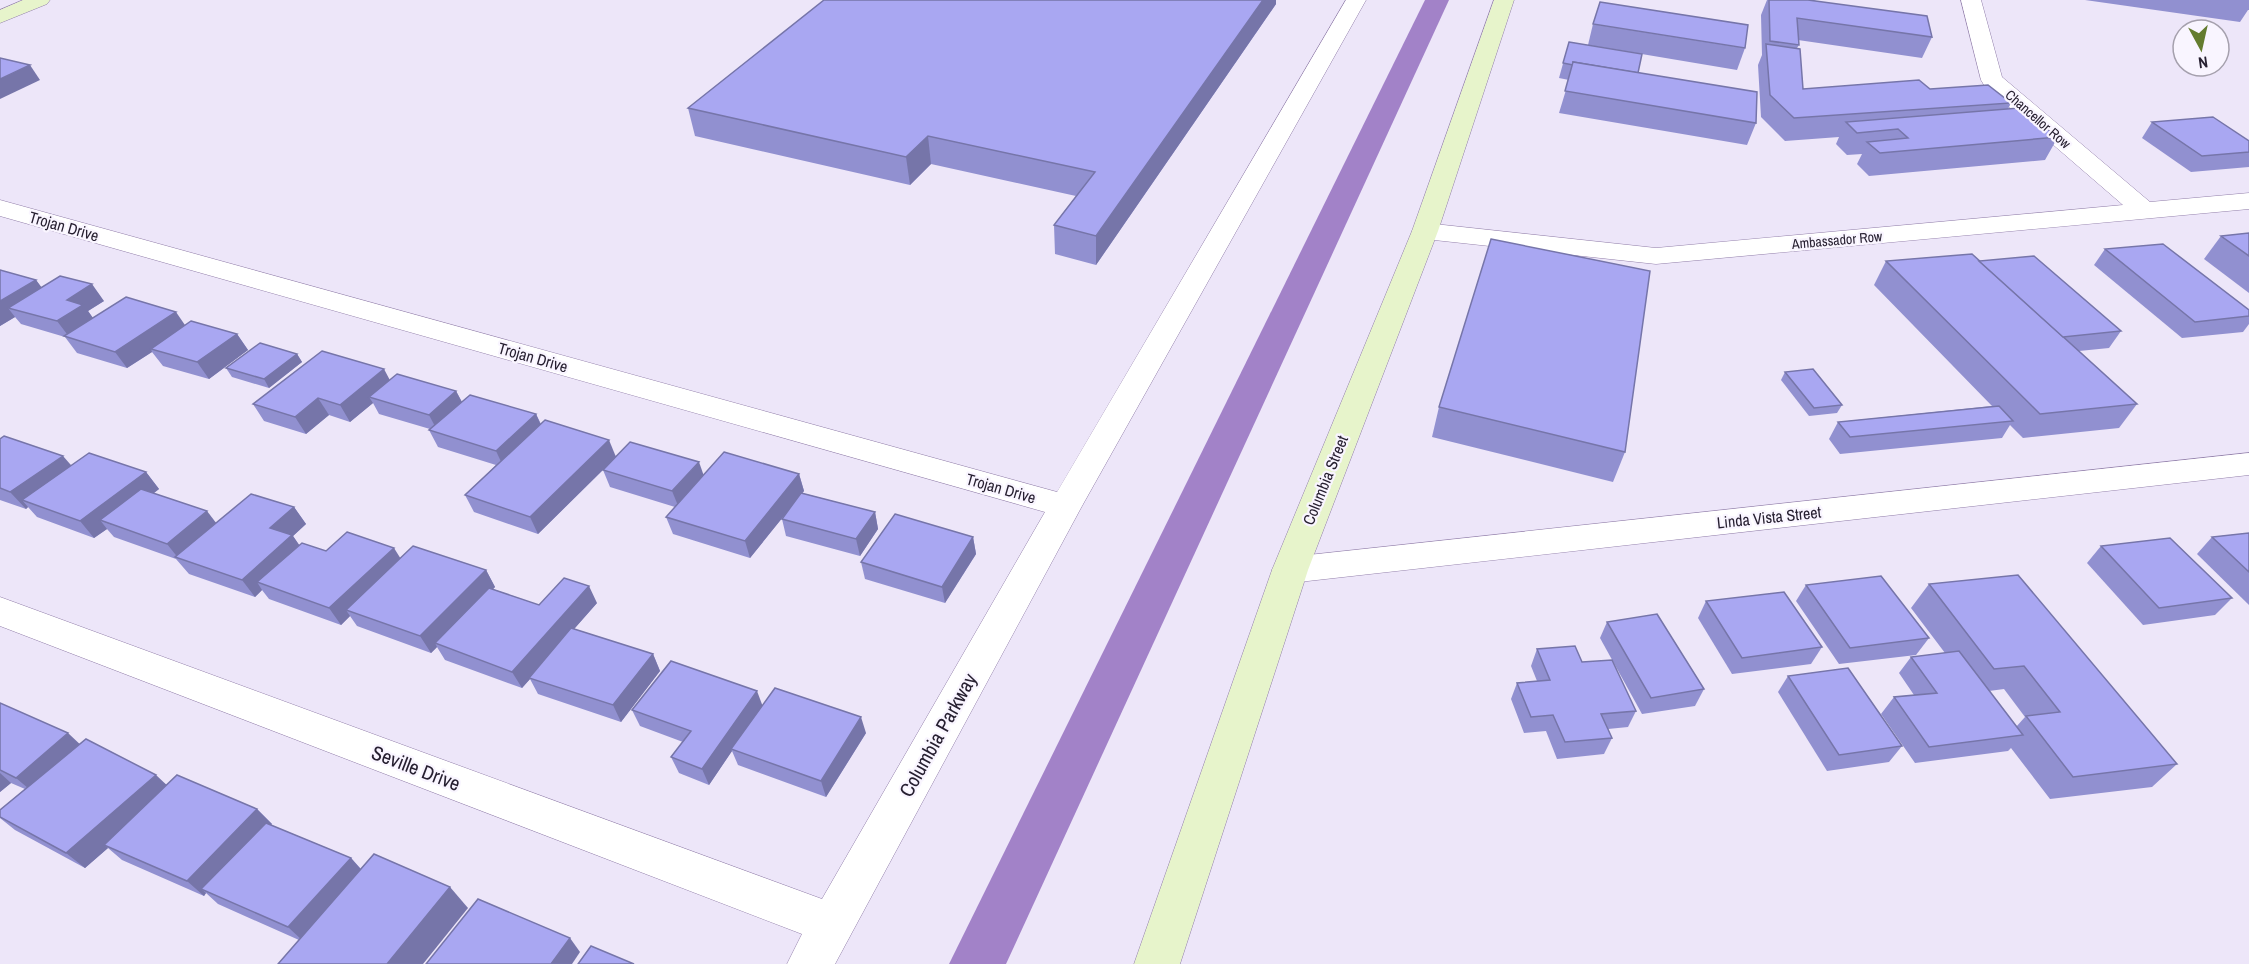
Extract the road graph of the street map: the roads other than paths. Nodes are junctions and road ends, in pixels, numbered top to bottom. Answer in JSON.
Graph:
{"nodes":[{"id":1,"x":40,"y":0,"type":"edge"},
{"id":2,"x":1356,"y":0,"type":"edge"},
{"id":3,"x":1504,"y":0,"type":"edge"},
{"id":4,"x":1971,"y":0,"type":"edge"},
{"id":5,"x":0,"y":17,"type":"edge"},
{"id":6,"x":2249,"y":201,"type":"edge"},
{"id":7,"x":0,"y":208,"type":"edge"},
{"id":8,"x":2146,"y":212,"type":"junction"},
{"id":9,"x":1425,"y":231,"type":"junction"},
{"id":10,"x":2249,"y":464,"type":"edge"},
{"id":11,"x":1065,"y":506,"type":"junction"},
{"id":12,"x":1290,"y":570,"type":"junction"},
{"id":13,"x":0,"y":611,"type":"edge"},
{"id":14,"x":832,"y":924,"type":"junction"},
{"id":15,"x":810,"y":964,"type":"edge"},
{"id":16,"x":1157,"y":964,"type":"edge"}],
"edges":[{"from":1,"to":5,"type":"street"},
{"from":2,"to":11,"type":"street","name":"Columbia Parkway"},
{"from":3,"to":9,"type":"street","name":"Columbia Street"},
{"from":4,"to":8,"type":"street","name":"Chancellor Row"},
{"from":6,"to":8,"type":"street","name":"Ambassador Row"},
{"from":7,"to":11,"type":"street","name":"Trojan Drive"},
{"from":8,"to":9,"type":"street","name":"Ambassador Row"},
{"from":9,"to":12,"type":"street","name":"Columbia Street"},
{"from":10,"to":12,"type":"street","name":"Linda Vista Street"},
{"from":11,"to":14,"type":"street","name":"Columbia Parkway"},
{"from":12,"to":16,"type":"street","name":"Columbia Street"},
{"from":13,"to":14,"type":"street","name":"Seville Drive"},
{"from":14,"to":15,"type":"street","name":"Columbia Parkway"}]}
